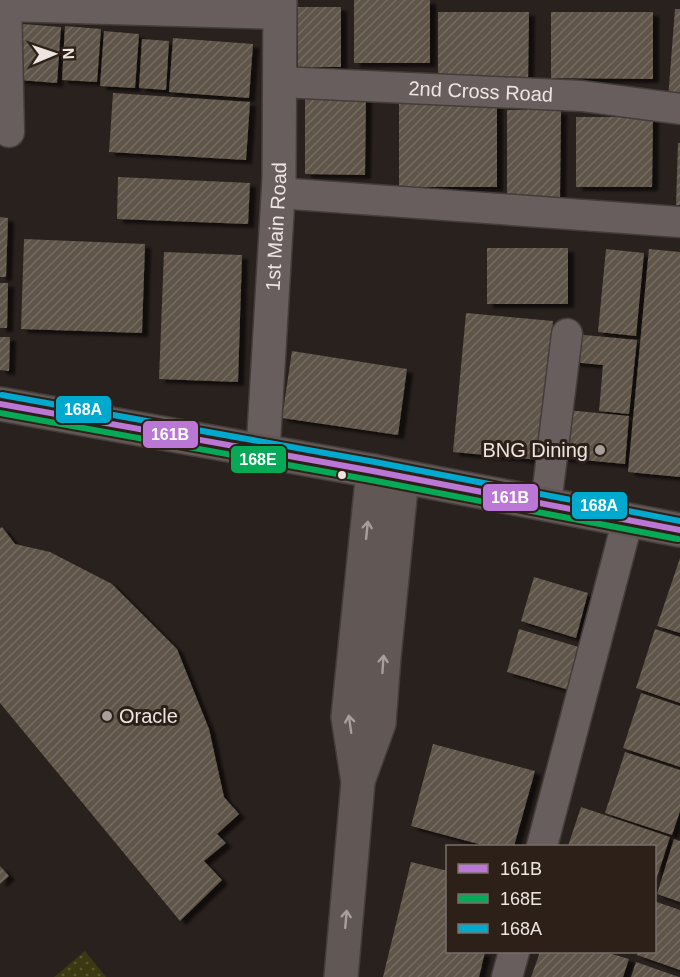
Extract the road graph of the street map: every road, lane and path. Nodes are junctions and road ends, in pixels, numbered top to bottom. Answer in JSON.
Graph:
{"nodes":[{"id":1,"x":6,"y":3,"type":"edge"},
{"id":2,"x":280,"y":7,"type":"edge"},
{"id":3,"x":280,"y":82,"type":"junction"},
{"id":4,"x":680,"y":108,"type":"edge"},
{"id":5,"x":9,"y":132,"type":"dead end"},
{"id":6,"x":278,"y":193,"type":"junction"},
{"id":7,"x":680,"y":222,"type":"edge"},
{"id":8,"x":567,"y":334,"type":"dead end"},
{"id":9,"x":0,"y":404,"type":"edge"},
{"id":10,"x":263,"y":451,"type":"junction"},
{"id":11,"x":388,"y":475,"type":"junction"},
{"id":12,"x":546,"y":504,"type":"junction"},
{"id":13,"x":628,"y":519,"type":"junction"},
{"id":14,"x":680,"y":530,"type":"edge"},
{"id":15,"x":542,"y":845,"type":"edge"},
{"id":16,"x":513,"y":953,"type":"edge"},
{"id":17,"x":341,"y":977,"type":"edge"},
{"id":18,"x":507,"y":977,"type":"edge"}],
"edges":[{"from":1,"to":2,"type":"street"},
{"from":1,"to":5,"type":"street"},
{"from":2,"to":3,"type":"street","name":"1st Main Road"},
{"from":3,"to":4,"type":"street","name":"2nd Cross Road"},
{"from":3,"to":6,"type":"street","name":"1st Main Road"},
{"from":6,"to":7,"type":"street"},
{"from":6,"to":10,"type":"street","name":"1st Main Road"},
{"from":8,"to":12,"type":"street"},
{"from":9,"to":10,"type":"main road"},
{"from":10,"to":11,"type":"main road"},
{"from":11,"to":12,"type":"main road"},
{"from":17,"to":11,"type":"main road","one_way":true},
{"from":12,"to":13,"type":"main road"},
{"from":13,"to":14,"type":"main road"},
{"from":13,"to":15,"type":"street"},
{"from":16,"to":18,"type":"street"}]}
